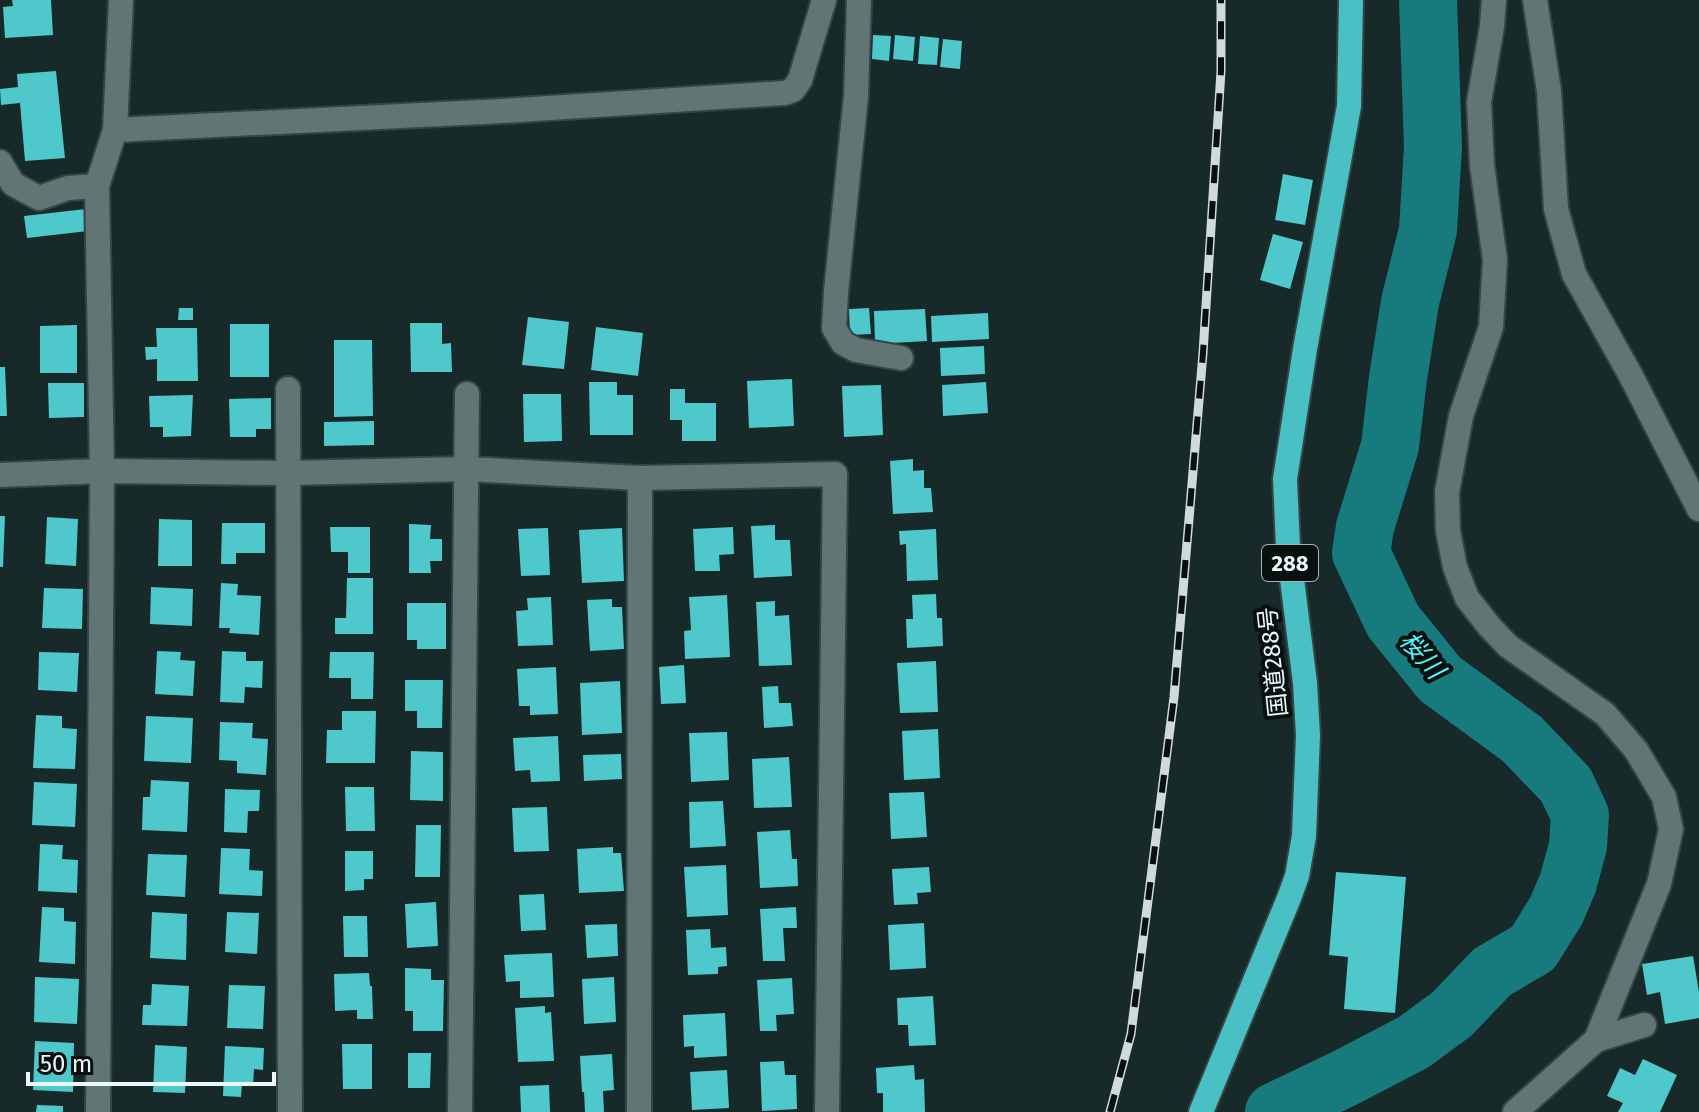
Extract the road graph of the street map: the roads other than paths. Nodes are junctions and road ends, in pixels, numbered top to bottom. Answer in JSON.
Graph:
{"nodes":[{"id":1,"x":121,"y":0,"type":"edge"},
{"id":2,"x":824,"y":0,"type":"edge"},
{"id":3,"x":859,"y":0,"type":"edge"},
{"id":4,"x":1351,"y":0,"type":"edge"},
{"id":5,"x":1494,"y":0,"type":"edge"},
{"id":6,"x":1535,"y":0,"type":"edge"},
{"id":7,"x":115,"y":130,"type":"junction"},
{"id":8,"x":0,"y":162,"type":"edge"},
{"id":9,"x":97,"y":186,"type":"junction"},
{"id":10,"x":901,"y":358,"type":"dead end"},
{"id":11,"x":288,"y":389,"type":"dead end"},
{"id":12,"x":467,"y":394,"type":"dead end"},
{"id":13,"x":466,"y":469,"type":"junction"},
{"id":14,"x":102,"y":471,"type":"junction"},
{"id":15,"x":289,"y":473,"type":"junction"},
{"id":16,"x":0,"y":475,"type":"edge"},
{"id":17,"x":640,"y":478,"type":"junction"},
{"id":18,"x":1699,"y":509,"type":"edge"},
{"id":19,"x":1644,"y":1025,"type":"dead end"},
{"id":20,"x":1596,"y":1040,"type":"junction"},
{"id":21,"x":98,"y":1112,"type":"edge"},
{"id":22,"x":290,"y":1112,"type":"edge"},
{"id":23,"x":460,"y":1112,"type":"edge"},
{"id":24,"x":639,"y":1112,"type":"edge"},
{"id":25,"x":827,"y":1112,"type":"edge"},
{"id":26,"x":1201,"y":1112,"type":"edge"},
{"id":27,"x":1515,"y":1112,"type":"edge"}],
"edges":[{"from":1,"to":7,"type":"street"},
{"from":2,"to":7,"type":"street"},
{"from":3,"to":10,"type":"street"},
{"from":4,"to":26,"type":"highway","name":"国道288号","number":"288"},
{"from":5,"to":20,"type":"street"},
{"from":6,"to":18,"type":"street"},
{"from":7,"to":9,"type":"street"},
{"from":8,"to":9,"type":"street"},
{"from":9,"to":14,"type":"street"},
{"from":11,"to":15,"type":"street"},
{"from":12,"to":13,"type":"street"},
{"from":13,"to":15,"type":"street"},
{"from":13,"to":17,"type":"street"},
{"from":13,"to":23,"type":"street"},
{"from":14,"to":15,"type":"street"},
{"from":14,"to":16,"type":"street"},
{"from":14,"to":21,"type":"street"},
{"from":15,"to":22,"type":"street"},
{"from":17,"to":24,"type":"street"},
{"from":17,"to":25,"type":"street"},
{"from":19,"to":20,"type":"street"},
{"from":20,"to":27,"type":"street"}]}
